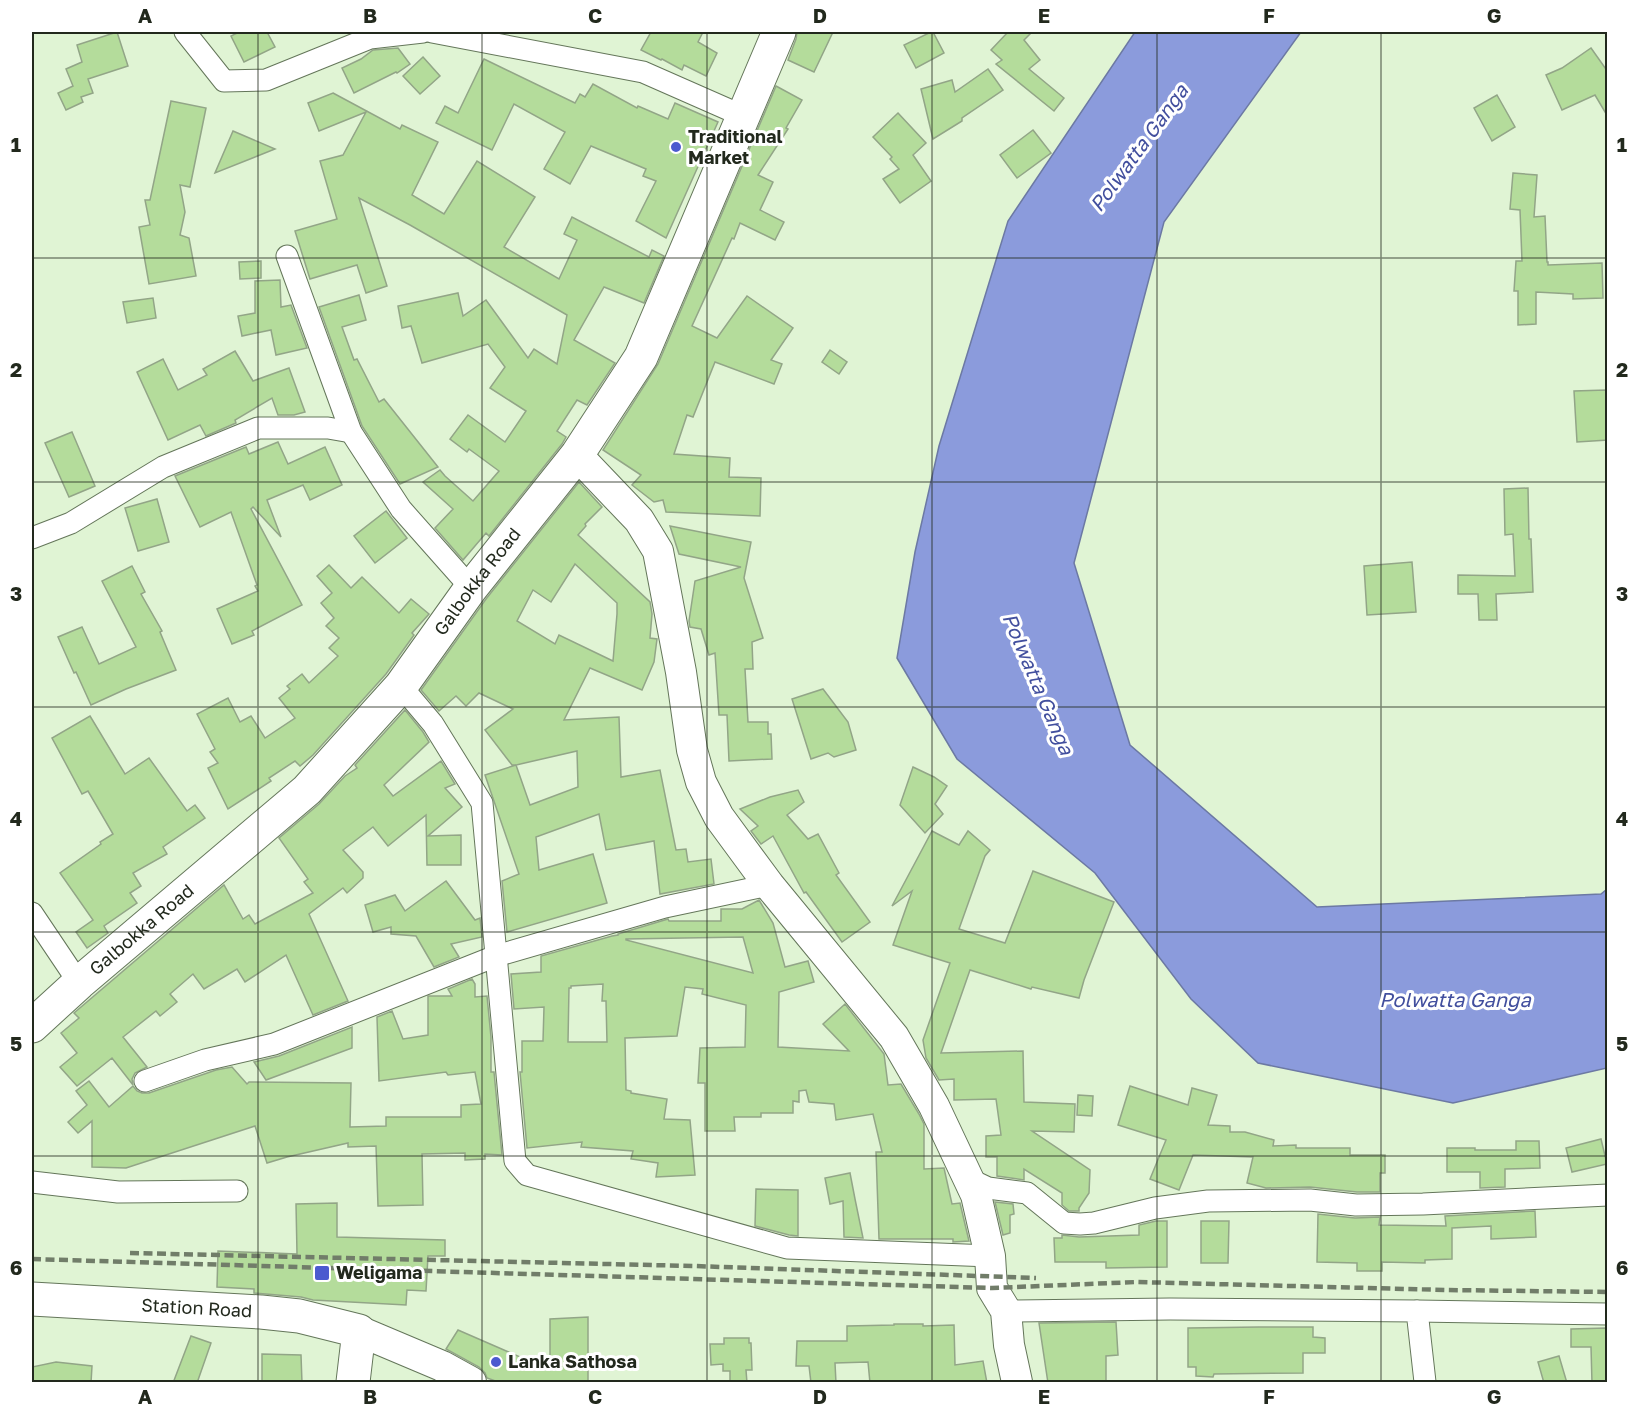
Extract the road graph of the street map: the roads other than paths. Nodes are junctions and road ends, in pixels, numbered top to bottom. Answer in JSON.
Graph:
{"nodes":[{"id":1,"x":185,"y":32,"type":"edge"},
{"id":2,"x":423,"y":32,"type":"edge"},
{"id":3,"x":432,"y":32,"type":"edge"},
{"id":4,"x":779,"y":32,"type":"edge"},
{"id":5,"x":743,"y":116,"type":"junction"},
{"id":6,"x":287,"y":256,"type":"dead end"},
{"id":7,"x":351,"y":432,"type":"junction"},
{"id":8,"x":577,"y":455,"type":"junction"},
{"id":9,"x":32,"y":538,"type":"edge"},
{"id":10,"x":471,"y":588,"type":"junction"},
{"id":11,"x":401,"y":686,"type":"junction"},
{"id":12,"x":769,"y":885,"type":"junction"},
{"id":13,"x":32,"y":913,"type":"edge"},
{"id":14,"x":496,"y":956,"type":"junction"},
{"id":15,"x":79,"y":983,"type":"junction"},
{"id":16,"x":32,"y":1026,"type":"edge"},
{"id":17,"x":145,"y":1081,"type":"dead end"},
{"id":18,"x":969,"y":1179,"type":"junction"},
{"id":19,"x":32,"y":1182,"type":"edge"},
{"id":20,"x":237,"y":1191,"type":"dead end"},
{"id":21,"x":1608,"y":1195,"type":"edge"},
{"id":22,"x":990,"y":1256,"type":"junction"},
{"id":23,"x":32,"y":1299,"type":"edge"},
{"id":24,"x":1005,"y":1311,"type":"junction"},
{"id":25,"x":1417,"y":1311,"type":"junction"},
{"id":26,"x":1608,"y":1314,"type":"edge"},
{"id":27,"x":359,"y":1331,"type":"junction"},
{"id":28,"x":353,"y":1383,"type":"edge"},
{"id":29,"x":471,"y":1383,"type":"edge"},
{"id":30,"x":1017,"y":1383,"type":"edge"},
{"id":31,"x":1425,"y":1383,"type":"edge"}],
"edges":[{"from":1,"to":2,"type":"street"},
{"from":3,"to":5,"type":"street"},
{"from":4,"to":5,"type":"main road","name":"Galbokka Road"},
{"from":5,"to":8,"type":"main road","name":"Galbokka Road"},
{"from":6,"to":7,"type":"street"},
{"from":7,"to":9,"type":"street"},
{"from":7,"to":10,"type":"street"},
{"from":8,"to":10,"type":"main road","name":"Galbokka Road"},
{"from":8,"to":12,"type":"main road"},
{"from":10,"to":11,"type":"main road","name":"Galbokka Road"},
{"from":11,"to":14,"type":"street"},
{"from":11,"to":15,"type":"main road","name":"Galbokka Road"},
{"from":12,"to":14,"type":"street"},
{"from":12,"to":18,"type":"main road"},
{"from":13,"to":15,"type":"street"},
{"from":14,"to":17,"type":"street"},
{"from":14,"to":22,"type":"street"},
{"from":15,"to":16,"type":"main road","name":"Galbokka Road"},
{"from":18,"to":21,"type":"street"},
{"from":18,"to":22,"type":"main road"},
{"from":19,"to":20,"type":"street"},
{"from":22,"to":24,"type":"main road"},
{"from":23,"to":27,"type":"main road","name":"Station Road"},
{"from":24,"to":25,"type":"street"},
{"from":24,"to":30,"type":"main road"},
{"from":25,"to":26,"type":"street"},
{"from":25,"to":31,"type":"street"},
{"from":27,"to":28,"type":"main road"},
{"from":27,"to":29,"type":"main road"}]}
